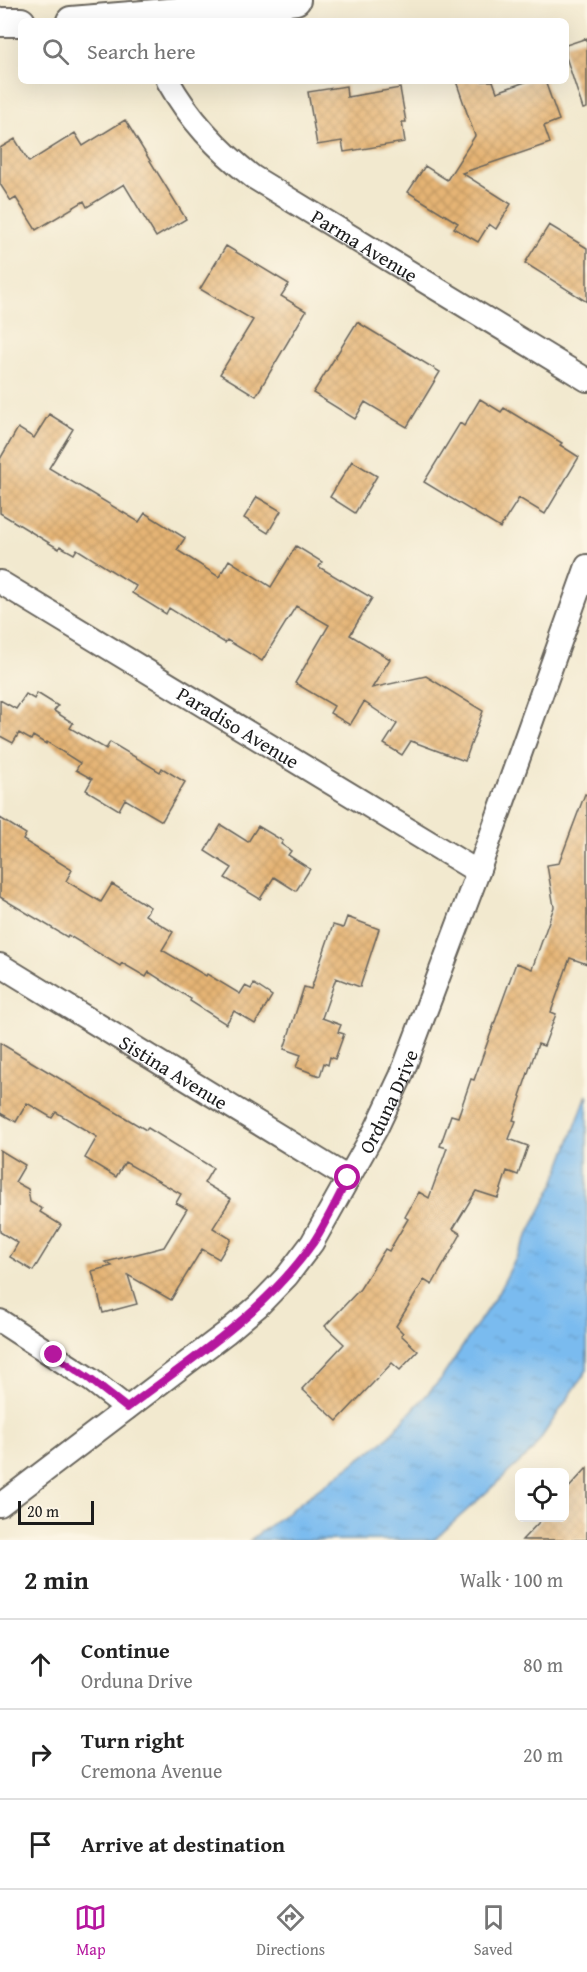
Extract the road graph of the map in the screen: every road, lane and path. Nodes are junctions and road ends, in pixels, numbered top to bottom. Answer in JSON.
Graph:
{"nodes":[{"id":1,"x":296,"y":0,"type":"edge"},
{"id":2,"x":144,"y":18,"type":"edge"},
{"id":3,"x":0,"y":22,"type":"edge"},
{"id":4,"x":18,"y":22,"type":"edge"},
{"id":5,"x":170,"y":84,"type":"edge"},
{"id":6,"x":587,"y":380,"type":"edge"},
{"id":7,"x":587,"y":566,"type":"edge"},
{"id":8,"x":0,"y":582,"type":"edge"},
{"id":9,"x":478,"y":872,"type":"junction"},
{"id":10,"x":0,"y":965,"type":"edge"},
{"id":11,"x":348,"y":1178,"type":"junction"},
{"id":12,"x":0,"y":1321,"type":"edge"},
{"id":13,"x":127,"y":1408,"type":"junction"},
{"id":14,"x":0,"y":1505,"type":"edge"}],
"edges":[{"from":1,"to":2,"type":"street"},
{"from":3,"to":4,"type":"street"},
{"from":5,"to":6,"type":"street","name":"Parma Avenue"},
{"from":7,"to":9,"type":"street","name":"Orduna Drive"},
{"from":8,"to":9,"type":"street","name":"Paradiso Avenue"},
{"from":9,"to":11,"type":"street","name":"Orduna Drive"},
{"from":10,"to":11,"type":"street","name":"Sistina Avenue"},
{"from":11,"to":13,"type":"street","name":"Orduna Drive"},
{"from":12,"to":13,"type":"street"},
{"from":13,"to":14,"type":"street","name":"Orduna Drive"}]}
